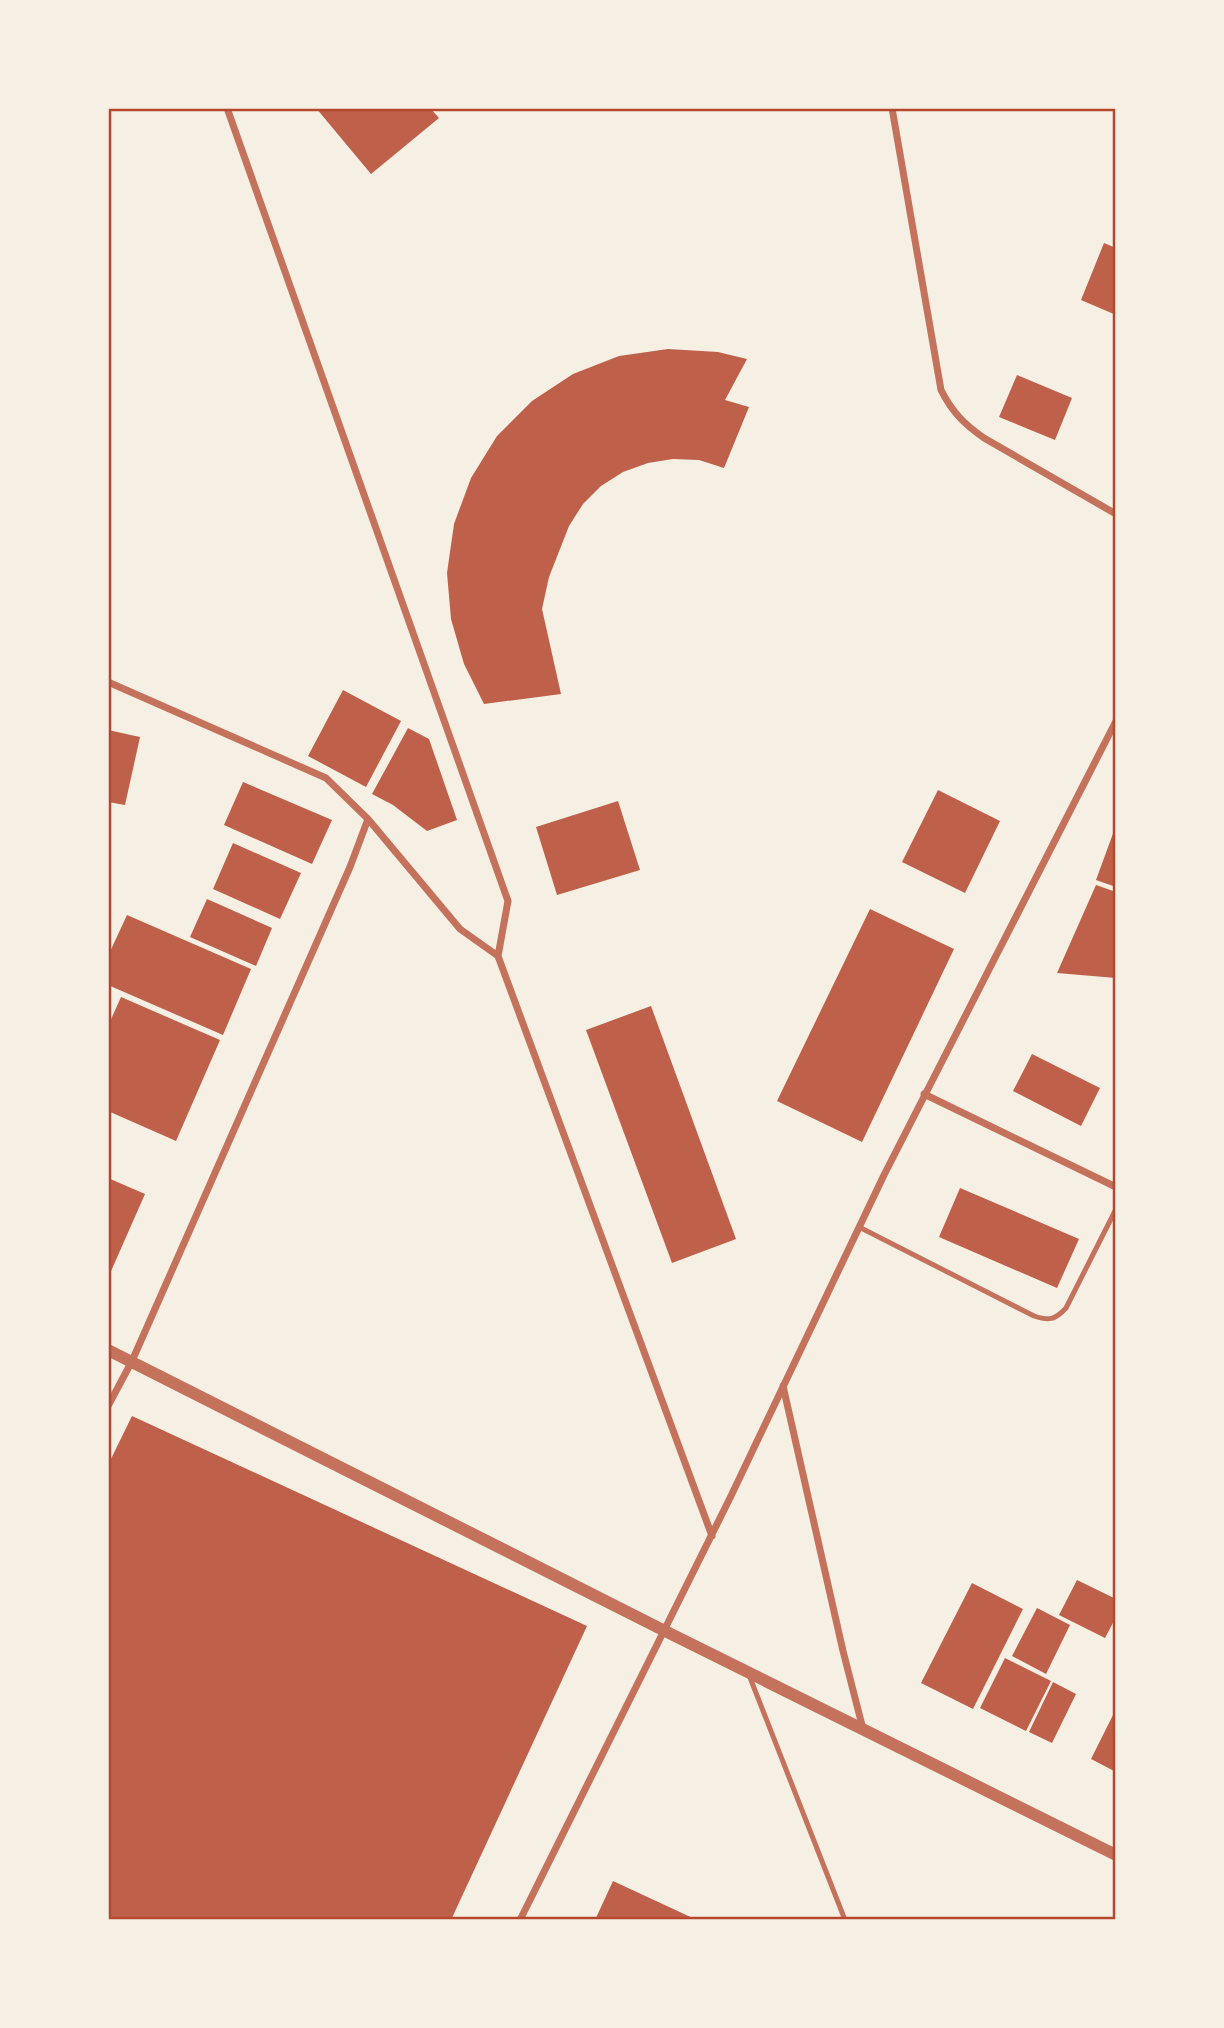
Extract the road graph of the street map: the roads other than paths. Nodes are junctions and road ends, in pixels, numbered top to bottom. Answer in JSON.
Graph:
{"nodes":[{"id":1,"x":227,"y":108,"type":"edge"},
{"id":2,"x":892,"y":108,"type":"edge"},
{"id":3,"x":1115,"y":514,"type":"edge"},
{"id":4,"x":108,"y":682,"type":"edge"},
{"id":5,"x":1115,"y":721,"type":"edge"},
{"id":6,"x":368,"y":819,"type":"junction"},
{"id":7,"x":498,"y":956,"type":"junction"},
{"id":8,"x":924,"y":1094,"type":"junction"},
{"id":9,"x":1115,"y":1187,"type":"edge"},
{"id":10,"x":1115,"y":1209,"type":"edge"},
{"id":11,"x":859,"y":1227,"type":"junction"},
{"id":12,"x":108,"y":1350,"type":"edge"},
{"id":13,"x":132,"y":1361,"type":"junction"},
{"id":14,"x":783,"y":1386,"type":"junction"},
{"id":15,"x":108,"y":1406,"type":"edge"},
{"id":16,"x":712,"y":1536,"type":"junction"},
{"id":17,"x":664,"y":1631,"type":"junction"},
{"id":18,"x":748,"y":1672,"type":"junction"},
{"id":19,"x":863,"y":1730,"type":"junction"},
{"id":20,"x":1115,"y":1855,"type":"edge"},
{"id":21,"x":520,"y":1920,"type":"edge"},
{"id":22,"x":845,"y":1920,"type":"edge"}],
"edges":[{"from":1,"to":7,"type":"street"},
{"from":2,"to":3,"type":"street"},
{"from":4,"to":6,"type":"street"},
{"from":5,"to":8,"type":"street"},
{"from":6,"to":7,"type":"street"},
{"from":6,"to":13,"type":"street"},
{"from":7,"to":16,"type":"street"},
{"from":8,"to":9,"type":"street"},
{"from":8,"to":11,"type":"street"},
{"from":10,"to":11,"type":"lane"},
{"from":11,"to":14,"type":"street"},
{"from":12,"to":13,"type":"street"},
{"from":13,"to":15,"type":"street"},
{"from":13,"to":17,"type":"street"},
{"from":14,"to":16,"type":"street"},
{"from":14,"to":19,"type":"street"},
{"from":16,"to":17,"type":"street"},
{"from":17,"to":18,"type":"street"},
{"from":17,"to":21,"type":"street"},
{"from":18,"to":19,"type":"street"},
{"from":18,"to":22,"type":"lane"},
{"from":19,"to":20,"type":"street"}]}
